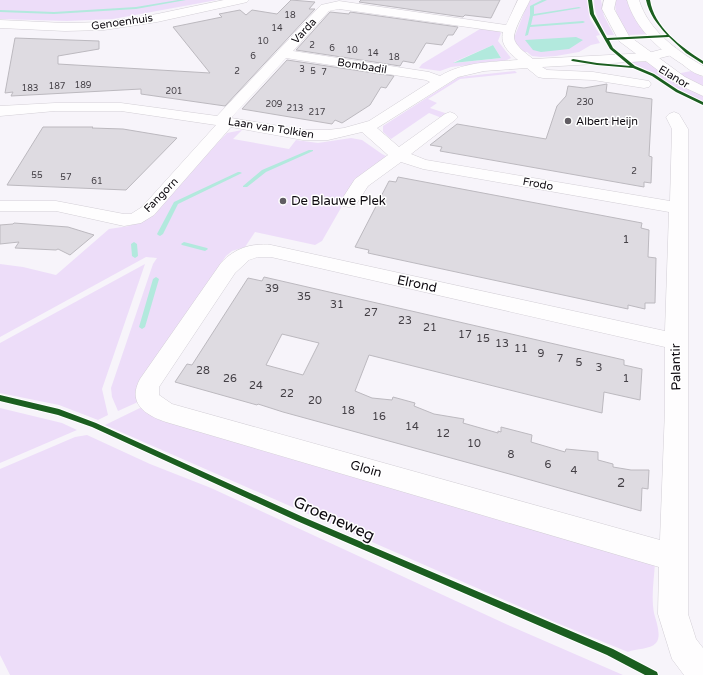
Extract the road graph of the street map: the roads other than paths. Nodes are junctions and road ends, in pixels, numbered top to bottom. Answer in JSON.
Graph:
{"nodes":[{"id":1,"x":243,"y":0,"type":"edge"},
{"id":2,"x":524,"y":0,"type":"edge"},
{"id":3,"x":610,"y":0,"type":"edge"},
{"id":4,"x":633,"y":0,"type":"edge"},
{"id":5,"x":0,"y":24,"type":"edge"},
{"id":6,"x":510,"y":29,"type":"junction"},
{"id":7,"x":671,"y":51,"type":"junction"},
{"id":8,"x":283,"y":53,"type":"junction"},
{"id":9,"x":644,"y":54,"type":"junction"},
{"id":10,"x":523,"y":63,"type":"junction"},
{"id":11,"x":703,"y":72,"type":"edge"},
{"id":12,"x":531,"y":78,"type":"dead end"},
{"id":13,"x":441,"y":81,"type":"junction"},
{"id":14,"x":644,"y":84,"type":"dead end"},
{"id":15,"x":703,"y":92,"type":"edge"},
{"id":16,"x":0,"y":111,"type":"edge"},
{"id":17,"x":450,"y":117,"type":"dead end"},
{"id":18,"x":674,"y":117,"type":"dead end"},
{"id":19,"x":224,"y":121,"type":"junction"},
{"id":20,"x":366,"y":127,"type":"junction"},
{"id":21,"x":398,"y":155,"type":"junction"},
{"id":22,"x":349,"y":202,"type":"dead end"},
{"id":23,"x":0,"y":206,"type":"edge"},
{"id":24,"x":678,"y":208,"type":"junction"},
{"id":25,"x":191,"y":322,"type":"joint"},
{"id":26,"x":676,"y":341,"type":"junction"},
{"id":27,"x":674,"y":558,"type":"junction"},
{"id":28,"x":703,"y":673,"type":"edge"}],
"edges":[{"from":1,"to":5,"type":"street","name":"Genoenhuis"},
{"from":2,"to":6,"type":"street"},
{"from":3,"to":9,"type":"street"},
{"from":4,"to":7,"type":"street"},
{"from":6,"to":8,"type":"street","name":"Varda"},
{"from":6,"to":10,"type":"street"},
{"from":7,"to":9,"type":"street","name":"Laan van Tolkien"},
{"from":7,"to":11,"type":"street"},
{"from":8,"to":13,"type":"street","name":"Bombadil"},
{"from":8,"to":19,"type":"street","name":"Varda"},
{"from":9,"to":10,"type":"street","name":"Laan van Tolkien"},
{"from":9,"to":15,"type":"street"},
{"from":10,"to":12,"type":"street"},
{"from":10,"to":13,"type":"street","name":"Laan van Tolkien"},
{"from":10,"to":14,"type":"street"},
{"from":13,"to":20,"type":"street","name":"Laan van Tolkien"},
{"from":16,"to":19,"type":"street","name":"Laan van Tolkien"},
{"from":17,"to":21,"type":"street"},
{"from":18,"to":24,"type":"street","name":"Palantir"},
{"from":19,"to":20,"type":"street","name":"Laan van Tolkien"},
{"from":19,"to":23,"type":"street","name":"Fangorn"},
{"from":20,"to":21,"type":"street","name":"Frodo"},
{"from":21,"to":22,"type":"street"},
{"from":21,"to":24,"type":"street","name":"Frodo"},
{"from":24,"to":26,"type":"street","name":"Palantir"},
{"from":25,"to":26,"type":"street","name":"Elrond"},
{"from":25,"to":27,"type":"street","name":"Gloin"},
{"from":26,"to":27,"type":"street","name":"Palantir"},
{"from":27,"to":28,"type":"street","name":"Palantir"}]}
